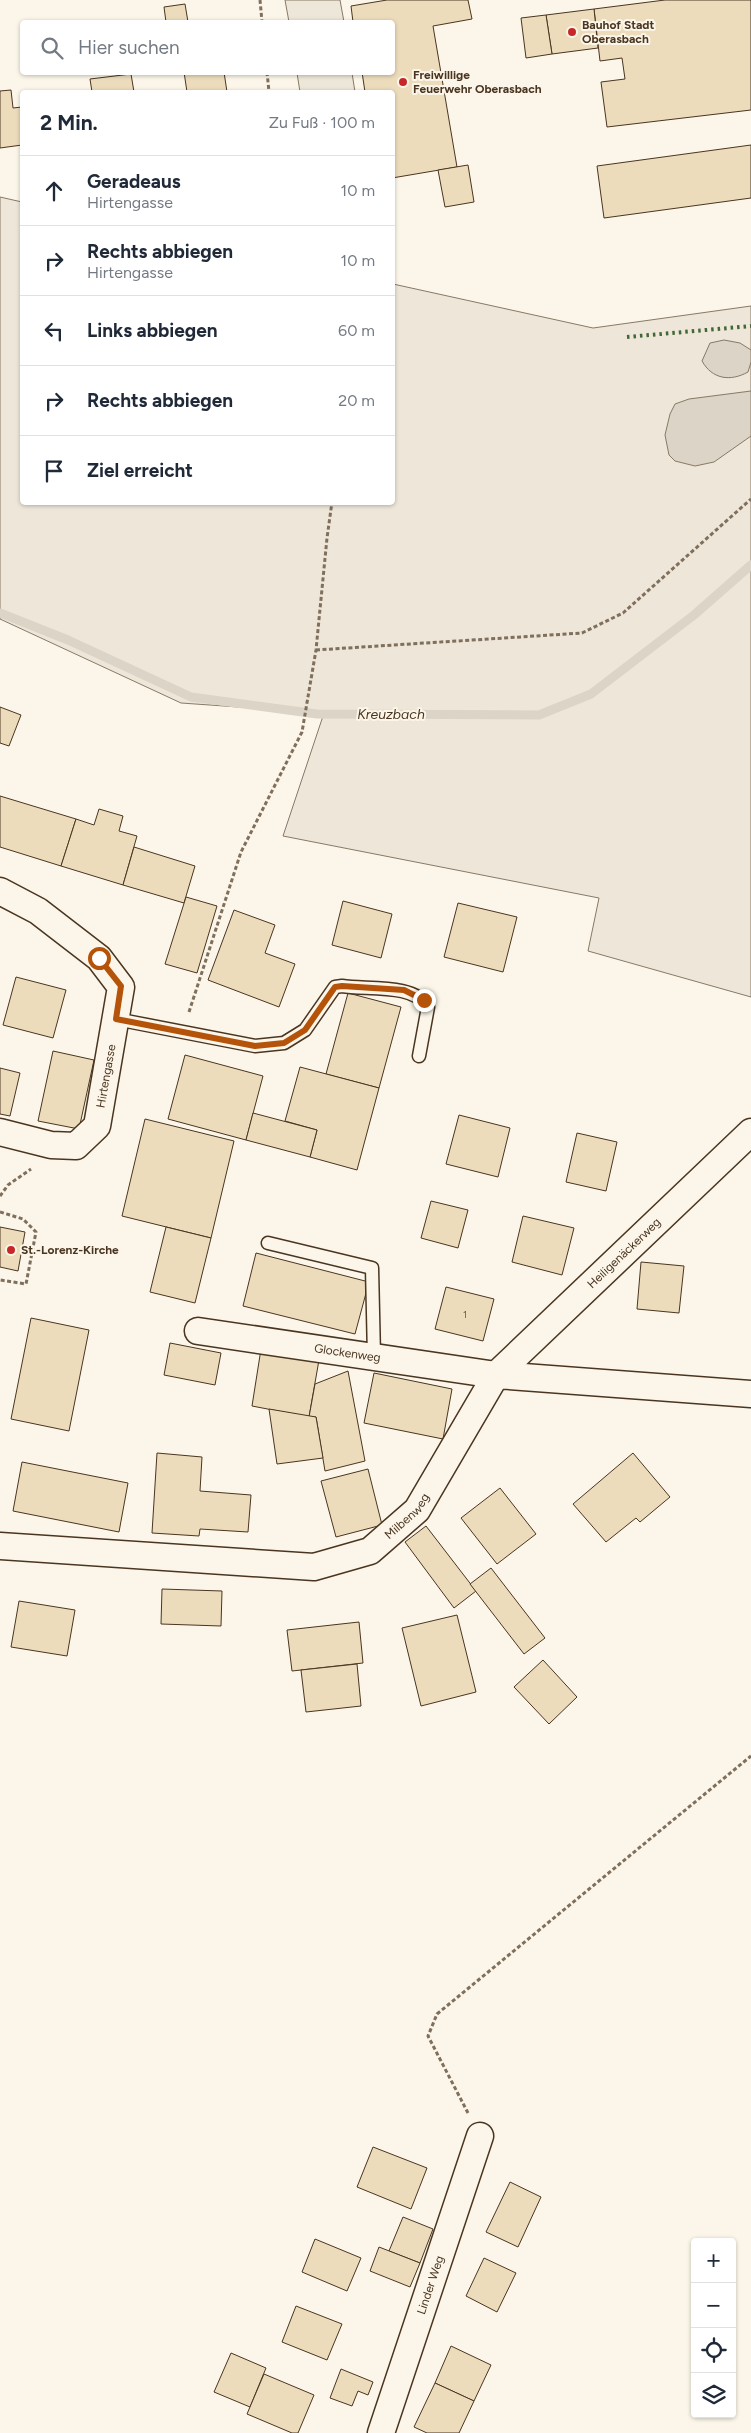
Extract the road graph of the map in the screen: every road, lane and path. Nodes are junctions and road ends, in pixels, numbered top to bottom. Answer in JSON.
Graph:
{"nodes":[{"id":1,"x":260,"y":0,"type":"edge"},
{"id":2,"x":262,"y":20,"type":"edge"},
{"id":3,"x":267,"y":75,"type":"edge"},
{"id":4,"x":269,"y":90,"type":"edge"},
{"id":5,"x":751,"y":499,"type":"edge"},
{"id":6,"x":332,"y":505,"type":"edge"},
{"id":7,"x":316,"y":650,"type":"junction"},
{"id":8,"x":0,"y":891,"type":"edge"},
{"id":9,"x":116,"y":1019,"type":"junction"},
{"id":10,"x":182,"y":1032,"type":"junction"},
{"id":11,"x":419,"y":1056,"type":"dead end"},
{"id":12,"x":0,"y":1132,"type":"edge"},
{"id":13,"x":751,"y":1132,"type":"edge"},
{"id":14,"x":51,"y":1145,"type":"junction"},
{"id":15,"x":0,"y":1196,"type":"edge"},
{"id":16,"x":0,"y":1212,"type":"edge"},
{"id":17,"x":268,"y":1243,"type":"dead end"},
{"id":18,"x":0,"y":1280,"type":"edge"},
{"id":19,"x":198,"y":1331,"type":"dead end"},
{"id":20,"x":374,"y":1357,"type":"junction"},
{"id":21,"x":496,"y":1375,"type":"junction"},
{"id":22,"x":751,"y":1394,"type":"edge"},
{"id":23,"x":0,"y":1546,"type":"edge"},
{"id":24,"x":751,"y":1756,"type":"edge"},
{"id":25,"x":480,"y":2136,"type":"joint"},
{"id":26,"x":381,"y":2433,"type":"edge"}],
"edges":[{"from":1,"to":2,"type":"path"},
{"from":3,"to":4,"type":"path"},
{"from":5,"to":7,"type":"path"},
{"from":6,"to":7,"type":"path"},
{"from":7,"to":10,"type":"path"},
{"from":8,"to":9,"type":"street","name":"Hirtengasse"},
{"from":9,"to":10,"type":"lane"},
{"from":9,"to":14,"type":"street","name":"Hirtengasse"},
{"from":10,"to":11,"type":"lane"},
{"from":12,"to":14,"type":"street","name":"Hirtengasse"},
{"from":13,"to":21,"type":"street","name":"Heiligenäckerweg"},
{"from":14,"to":15,"type":"path"},
{"from":16,"to":18,"type":"path"},
{"from":17,"to":20,"type":"lane"},
{"from":19,"to":20,"type":"street","name":"Glockenweg"},
{"from":20,"to":21,"type":"street","name":"Glockenweg"},
{"from":21,"to":22,"type":"street"},
{"from":21,"to":23,"type":"street","name":"Milbenweg"},
{"from":24,"to":25,"type":"path"},
{"from":25,"to":26,"type":"street","name":"Linder Weg"}]}
